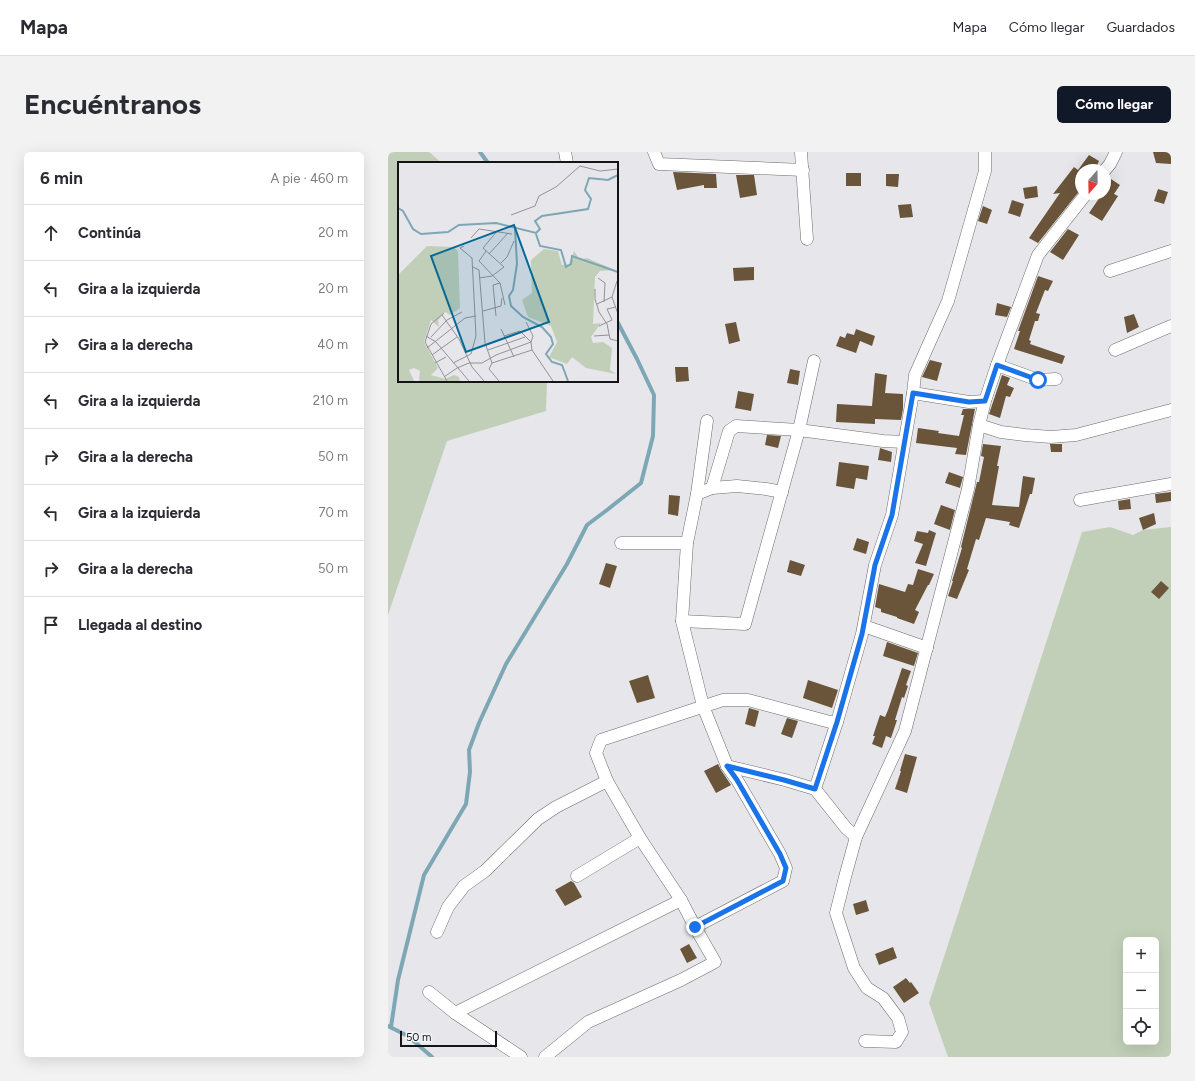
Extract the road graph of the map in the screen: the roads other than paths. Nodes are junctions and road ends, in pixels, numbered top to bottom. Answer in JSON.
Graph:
{"nodes":[{"id":1,"x":565,"y":152,"type":"edge"},
{"id":2,"x":654,"y":152,"type":"edge"},
{"id":3,"x":801,"y":152,"type":"edge"},
{"id":4,"x":985,"y":152,"type":"edge"},
{"id":5,"x":1116,"y":152,"type":"edge"},
{"id":6,"x":567,"y":162,"type":"edge"},
{"id":7,"x":1110,"y":164,"type":"edge"},
{"id":8,"x":803,"y":170,"type":"junction"},
{"id":9,"x":1081,"y":200,"type":"edge"},
{"id":10,"x":807,"y":239,"type":"dead end"},
{"id":11,"x":1171,"y":251,"type":"edge"},
{"id":12,"x":1110,"y":271,"type":"dead end"},
{"id":13,"x":1171,"y":326,"type":"edge"},
{"id":14,"x":1115,"y":350,"type":"dead end"},
{"id":15,"x":814,"y":361,"type":"dead end"},
{"id":16,"x":997,"y":365,"type":"junction"},
{"id":17,"x":1056,"y":379,"type":"dead end"},
{"id":18,"x":913,"y":393,"type":"junction"},
{"id":19,"x":985,"y":401,"type":"junction"},
{"id":20,"x":1171,"y":410,"type":"edge"},
{"id":21,"x":707,"y":421,"type":"dead end"},
{"id":22,"x":979,"y":425,"type":"junction"},
{"id":23,"x":799,"y":430,"type":"junction"},
{"id":24,"x":904,"y":442,"type":"junction"},
{"id":25,"x":1171,"y":484,"type":"edge"},
{"id":26,"x":712,"y":488,"type":"junction"},
{"id":27,"x":782,"y":492,"type":"junction"},
{"id":28,"x":697,"y":494,"type":"junction"},
{"id":29,"x":1080,"y":500,"type":"dead end"},
{"id":30,"x":621,"y":543,"type":"dead end"},
{"id":31,"x":687,"y":543,"type":"junction"},
{"id":32,"x":682,"y":621,"type":"junction"},
{"id":33,"x":864,"y":626,"type":"junction"},
{"id":34,"x":926,"y":648,"type":"junction"},
{"id":35,"x":703,"y":706,"type":"junction"},
{"id":36,"x":837,"y":722,"type":"junction"},
{"id":37,"x":727,"y":766,"type":"junction"},
{"id":38,"x":607,"y":781,"type":"junction"},
{"id":39,"x":815,"y":789,"type":"junction"},
{"id":40,"x":856,"y":837,"type":"junction"},
{"id":41,"x":640,"y":838,"type":"junction"},
{"id":42,"x":577,"y":876,"type":"dead end"},
{"id":43,"x":682,"y":900,"type":"junction"},
{"id":44,"x":695,"y":927,"type":"junction"},
{"id":45,"x":437,"y":932,"type":"dead end"},
{"id":46,"x":429,"y":992,"type":"dead end"},
{"id":47,"x":455,"y":1013,"type":"junction"},
{"id":48,"x":865,"y":1041,"type":"dead end"},
{"id":49,"x":521,"y":1057,"type":"edge"},
{"id":50,"x":545,"y":1057,"type":"edge"}],
"edges":[{"from":1,"to":6,"type":"street"},
{"from":2,"to":8,"type":"street"},
{"from":3,"to":8,"type":"street"},
{"from":4,"to":18,"type":"street"},
{"from":5,"to":7,"type":"street"},
{"from":8,"to":10,"type":"street"},
{"from":9,"to":16,"type":"street"},
{"from":11,"to":12,"type":"street"},
{"from":13,"to":14,"type":"street"},
{"from":15,"to":23,"type":"street"},
{"from":16,"to":17,"type":"street"},
{"from":16,"to":19,"type":"street"},
{"from":18,"to":19,"type":"street"},
{"from":18,"to":24,"type":"street"},
{"from":19,"to":22,"type":"street"},
{"from":20,"to":22,"type":"street"},
{"from":21,"to":28,"type":"street"},
{"from":22,"to":34,"type":"street"},
{"from":23,"to":24,"type":"street"},
{"from":23,"to":26,"type":"street"},
{"from":23,"to":27,"type":"street"},
{"from":24,"to":33,"type":"street"},
{"from":25,"to":29,"type":"street"},
{"from":26,"to":27,"type":"street"},
{"from":26,"to":28,"type":"street"},
{"from":27,"to":32,"type":"street"},
{"from":28,"to":31,"type":"street"},
{"from":30,"to":31,"type":"street"},
{"from":31,"to":32,"type":"street"},
{"from":32,"to":35,"type":"street"},
{"from":33,"to":34,"type":"street"},
{"from":33,"to":36,"type":"street"},
{"from":34,"to":40,"type":"street"},
{"from":35,"to":36,"type":"street"},
{"from":35,"to":37,"type":"street"},
{"from":35,"to":38,"type":"street"},
{"from":36,"to":39,"type":"street"},
{"from":37,"to":39,"type":"street"},
{"from":37,"to":44,"type":"street"},
{"from":38,"to":41,"type":"street"},
{"from":38,"to":45,"type":"street"},
{"from":39,"to":40,"type":"street"},
{"from":40,"to":48,"type":"street"},
{"from":41,"to":42,"type":"street"},
{"from":41,"to":43,"type":"street"},
{"from":43,"to":44,"type":"street"},
{"from":43,"to":47,"type":"street"},
{"from":44,"to":50,"type":"street"},
{"from":46,"to":47,"type":"street"},
{"from":47,"to":49,"type":"street"}]}
